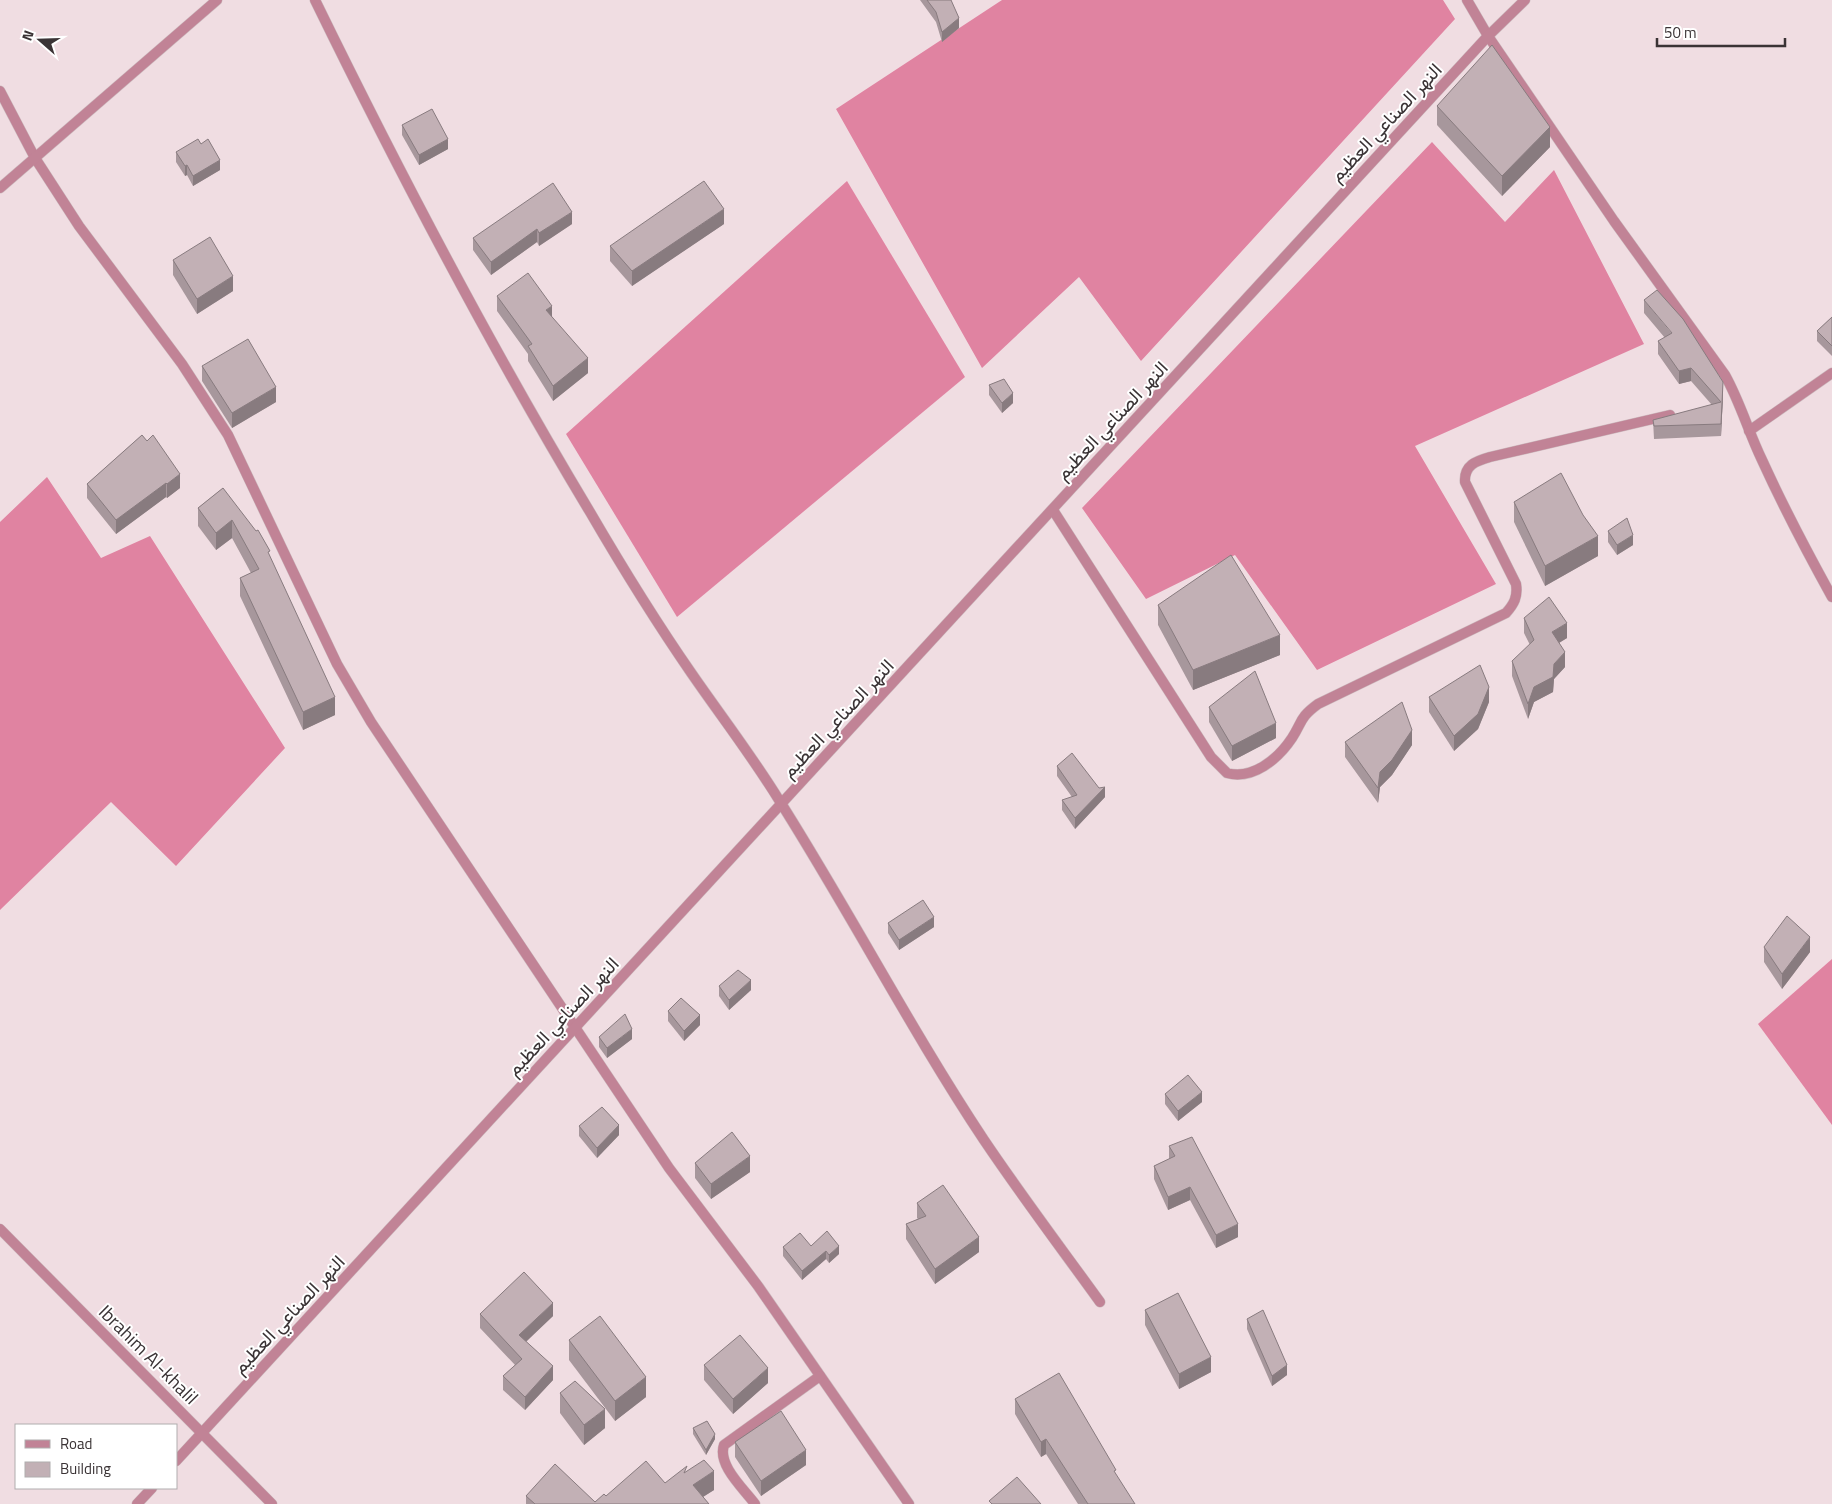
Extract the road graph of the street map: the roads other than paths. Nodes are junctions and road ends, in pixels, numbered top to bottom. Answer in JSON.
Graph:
{"nodes":[{"id":1,"x":217,"y":0,"type":"edge"},
{"id":2,"x":315,"y":0,"type":"edge"},
{"id":3,"x":1467,"y":0,"type":"edge"},
{"id":4,"x":1525,"y":0,"type":"edge"},
{"id":5,"x":1488,"y":36,"type":"junction"},
{"id":6,"x":0,"y":92,"type":"edge"},
{"id":7,"x":35,"y":158,"type":"junction"},
{"id":8,"x":0,"y":188,"type":"edge"},
{"id":9,"x":1832,"y":373,"type":"edge"},
{"id":10,"x":1670,"y":415,"type":"edge"},
{"id":11,"x":1749,"y":431,"type":"junction"},
{"id":12,"x":1053,"y":510,"type":"junction"},
{"id":13,"x":1832,"y":597,"type":"edge"},
{"id":14,"x":782,"y":804,"type":"junction"},
{"id":15,"x":574,"y":1028,"type":"junction"},
{"id":16,"x":0,"y":1229,"type":"edge"},
{"id":17,"x":1100,"y":1302,"type":"dead end"},
{"id":18,"x":820,"y":1376,"type":"junction"},
{"id":19,"x":202,"y":1433,"type":"junction"},
{"id":20,"x":178,"y":1459,"type":"edge"},
{"id":21,"x":151,"y":1489,"type":"edge"},
{"id":22,"x":137,"y":1504,"type":"edge"},
{"id":23,"x":272,"y":1504,"type":"edge"},
{"id":24,"x":755,"y":1504,"type":"edge"},
{"id":25,"x":909,"y":1504,"type":"edge"}],
"edges":[{"from":1,"to":7,"type":"street"},
{"from":2,"to":14,"type":"street"},
{"from":3,"to":5,"type":"street"},
{"from":4,"to":5,"type":"street","name":"النهر الصناعي العظيم"},
{"from":5,"to":11,"type":"street"},
{"from":5,"to":12,"type":"street","name":"النهر الصناعي العظيم"},
{"from":6,"to":7,"type":"street"},
{"from":7,"to":8,"type":"street"},
{"from":7,"to":15,"type":"street"},
{"from":9,"to":11,"type":"street"},
{"from":10,"to":12,"type":"street"},
{"from":11,"to":13,"type":"street"},
{"from":12,"to":14,"type":"street","name":"النهر الصناعي العظيم"},
{"from":14,"to":15,"type":"street","name":"النهر الصناعي العظيم"},
{"from":14,"to":17,"type":"street"},
{"from":15,"to":18,"type":"street"},
{"from":15,"to":19,"type":"street","name":"النهر الصناعي العظيم"},
{"from":16,"to":19,"type":"street","name":"Ibrahim Al-khalil"},
{"from":18,"to":24,"type":"street"},
{"from":18,"to":25,"type":"street"},
{"from":19,"to":20,"type":"street","name":"النهر الصناعي العظيم"},
{"from":19,"to":23,"type":"street","name":"Ibrahim Al-khalil"},
{"from":21,"to":22,"type":"street"}]}
